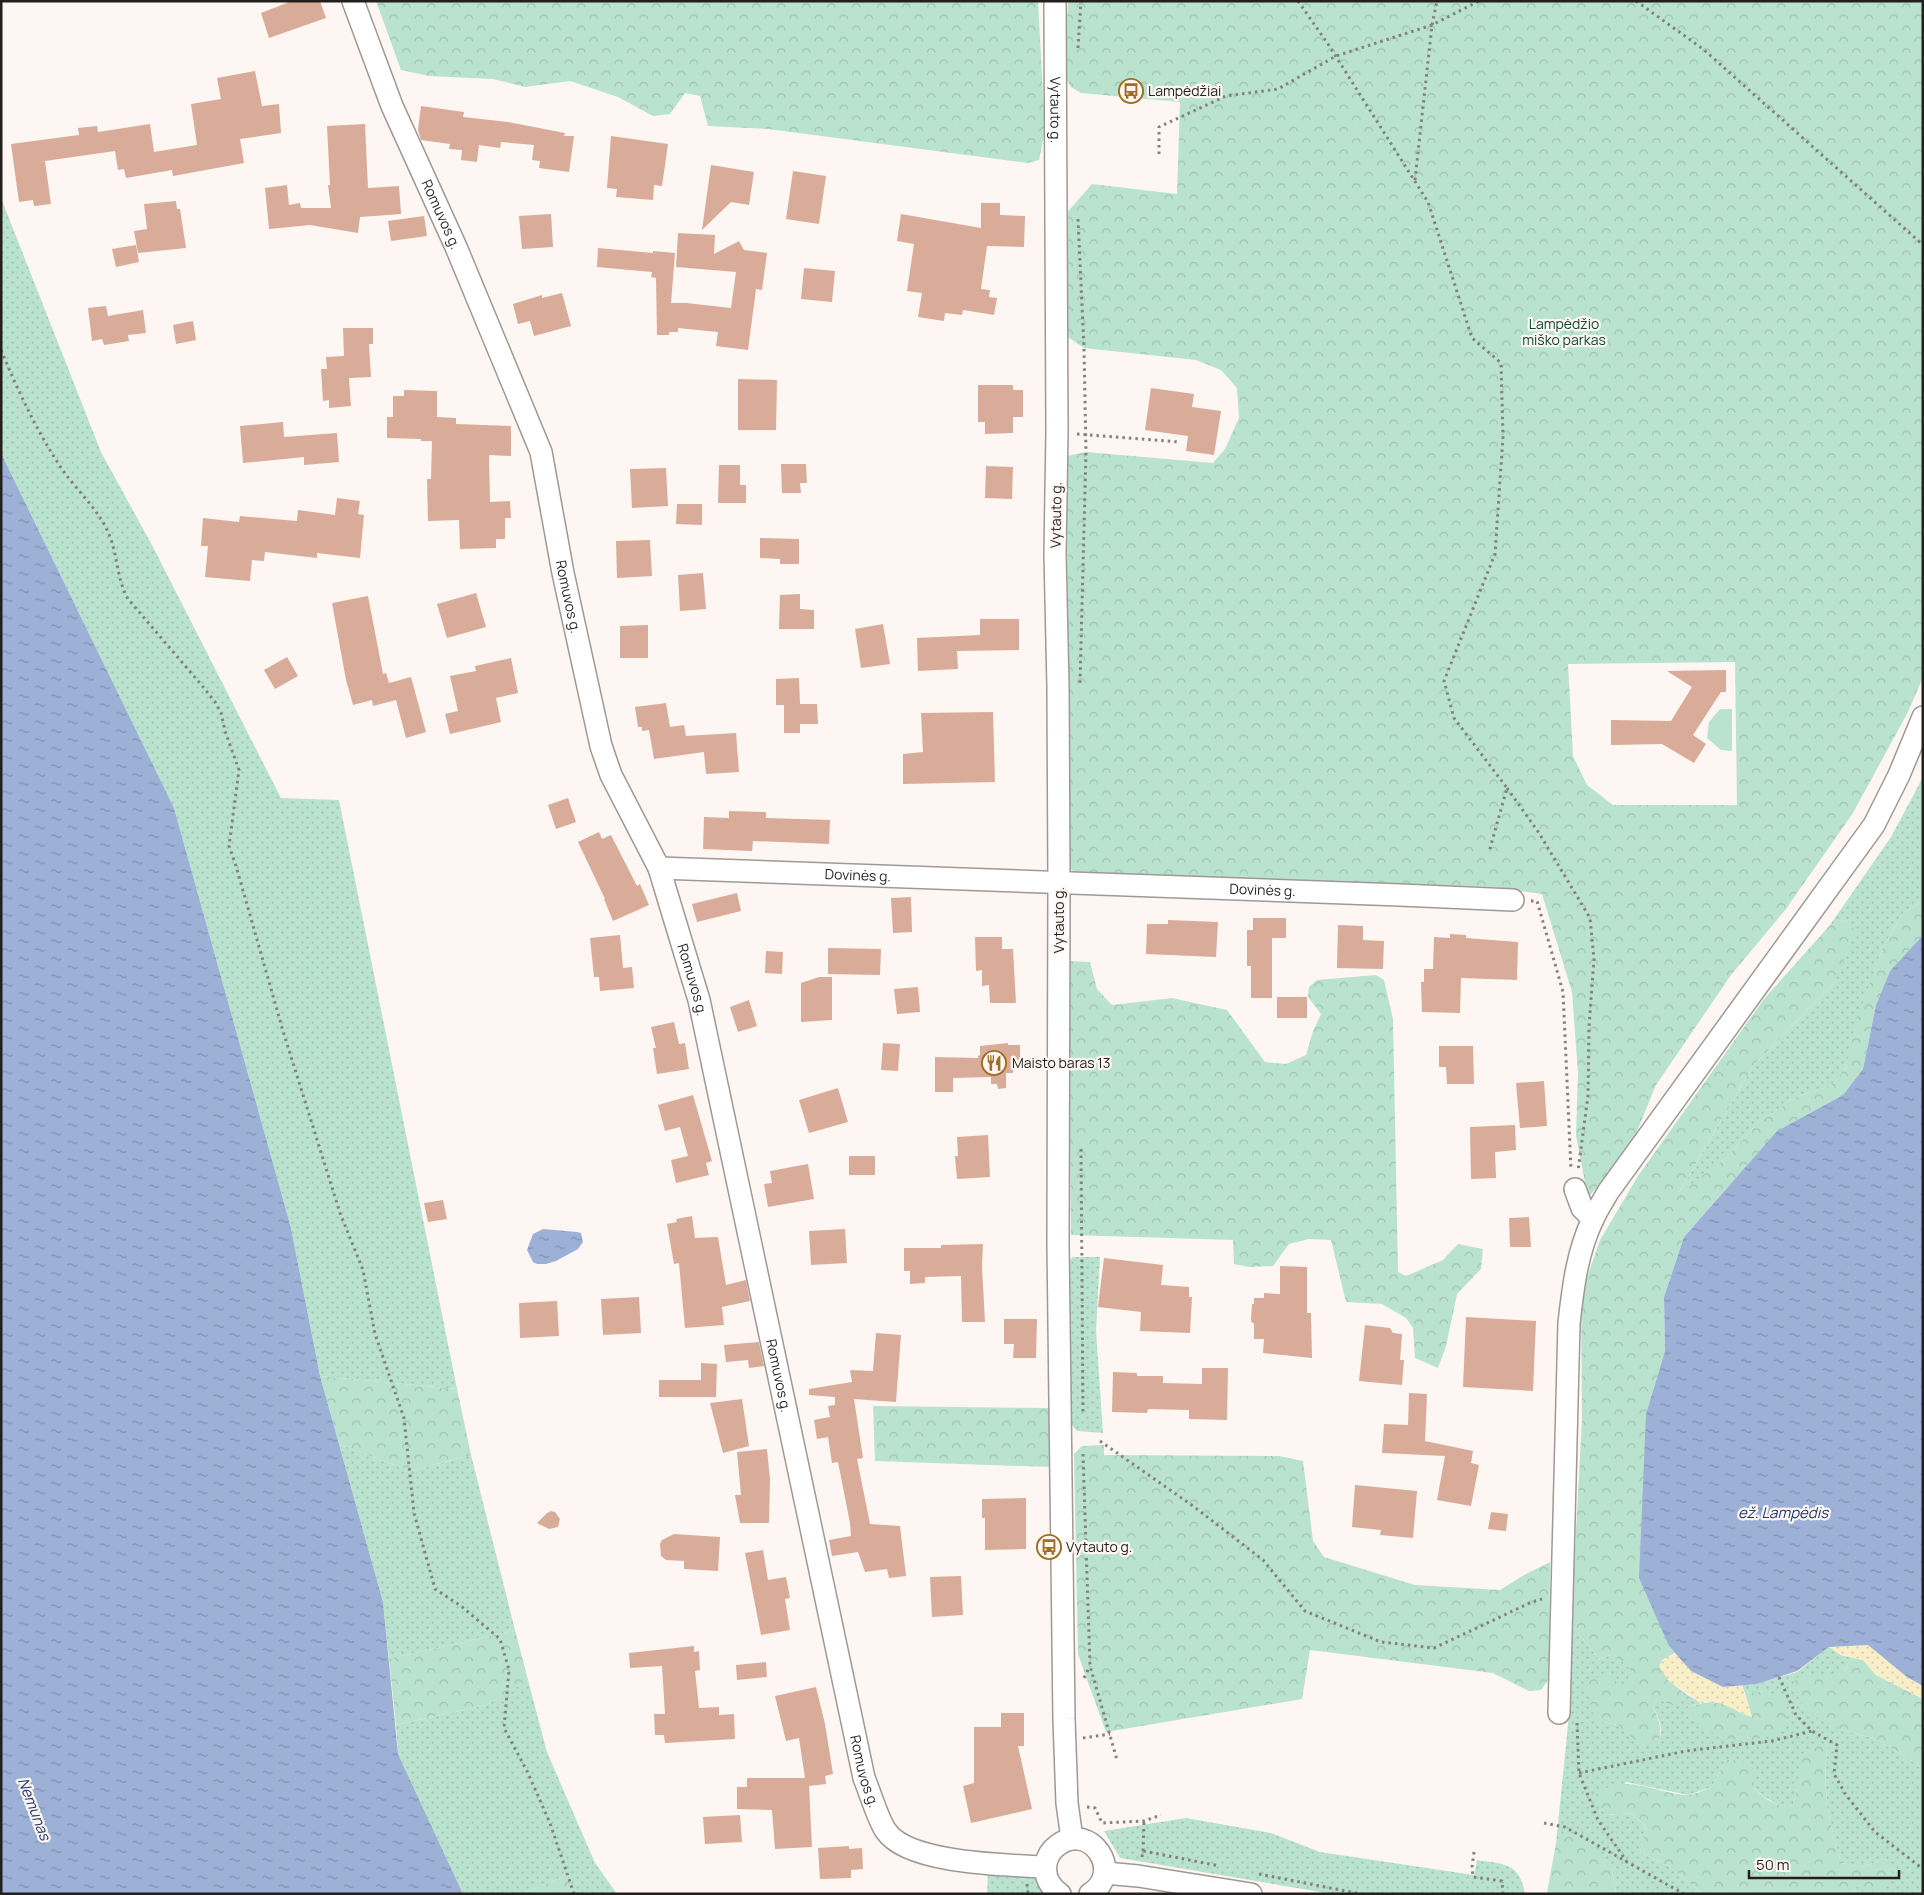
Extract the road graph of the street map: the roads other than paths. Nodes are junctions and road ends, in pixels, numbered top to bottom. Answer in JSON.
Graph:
{"nodes":[{"id":1,"x":353,"y":1,"type":"edge"},
{"id":2,"x":1055,"y":1,"type":"edge"},
{"id":3,"x":1923,"y":717,"type":"edge"},
{"id":4,"x":659,"y":868,"type":"junction"},
{"id":5,"x":1059,"y":882,"type":"junction"},
{"id":6,"x":1513,"y":900,"type":"road end"},
{"id":7,"x":1575,"y":1189,"type":"road end"},
{"id":8,"x":1593,"y":1219,"type":"junction"},
{"id":9,"x":1568,"y":1716,"type":"road end"},
{"id":10,"x":1072,"y":1839,"type":"junction"},
{"id":11,"x":1045,"y":1867,"type":"junction"},
{"id":12,"x":1104,"y":1873,"type":"junction"},
{"id":13,"x":1060,"y":1894,"type":"edge"},
{"id":14,"x":1090,"y":1894,"type":"edge"},
{"id":15,"x":1251,"y":1894,"type":"edge"}],
"edges":[{"from":1,"to":4,"type":"street","name":"Romuvos g."},
{"from":2,"to":5,"type":"street","name":"Vytauto g."},
{"from":3,"to":8,"type":"street"},
{"from":4,"to":5,"type":"street","name":"Dovinės g."},
{"from":4,"to":11,"type":"street","name":"Romuvos g."},
{"from":5,"to":6,"type":"street","name":"Dovinės g."},
{"from":5,"to":10,"type":"street","name":"Vytauto g."},
{"from":7,"to":8,"type":"street"},
{"from":8,"to":9,"type":"street"},
{"from":10,"to":11,"type":"street"},
{"from":10,"to":12,"type":"street"},
{"from":11,"to":13,"type":"street"},
{"from":12,"to":14,"type":"street"},
{"from":12,"to":15,"type":"street"}]}
